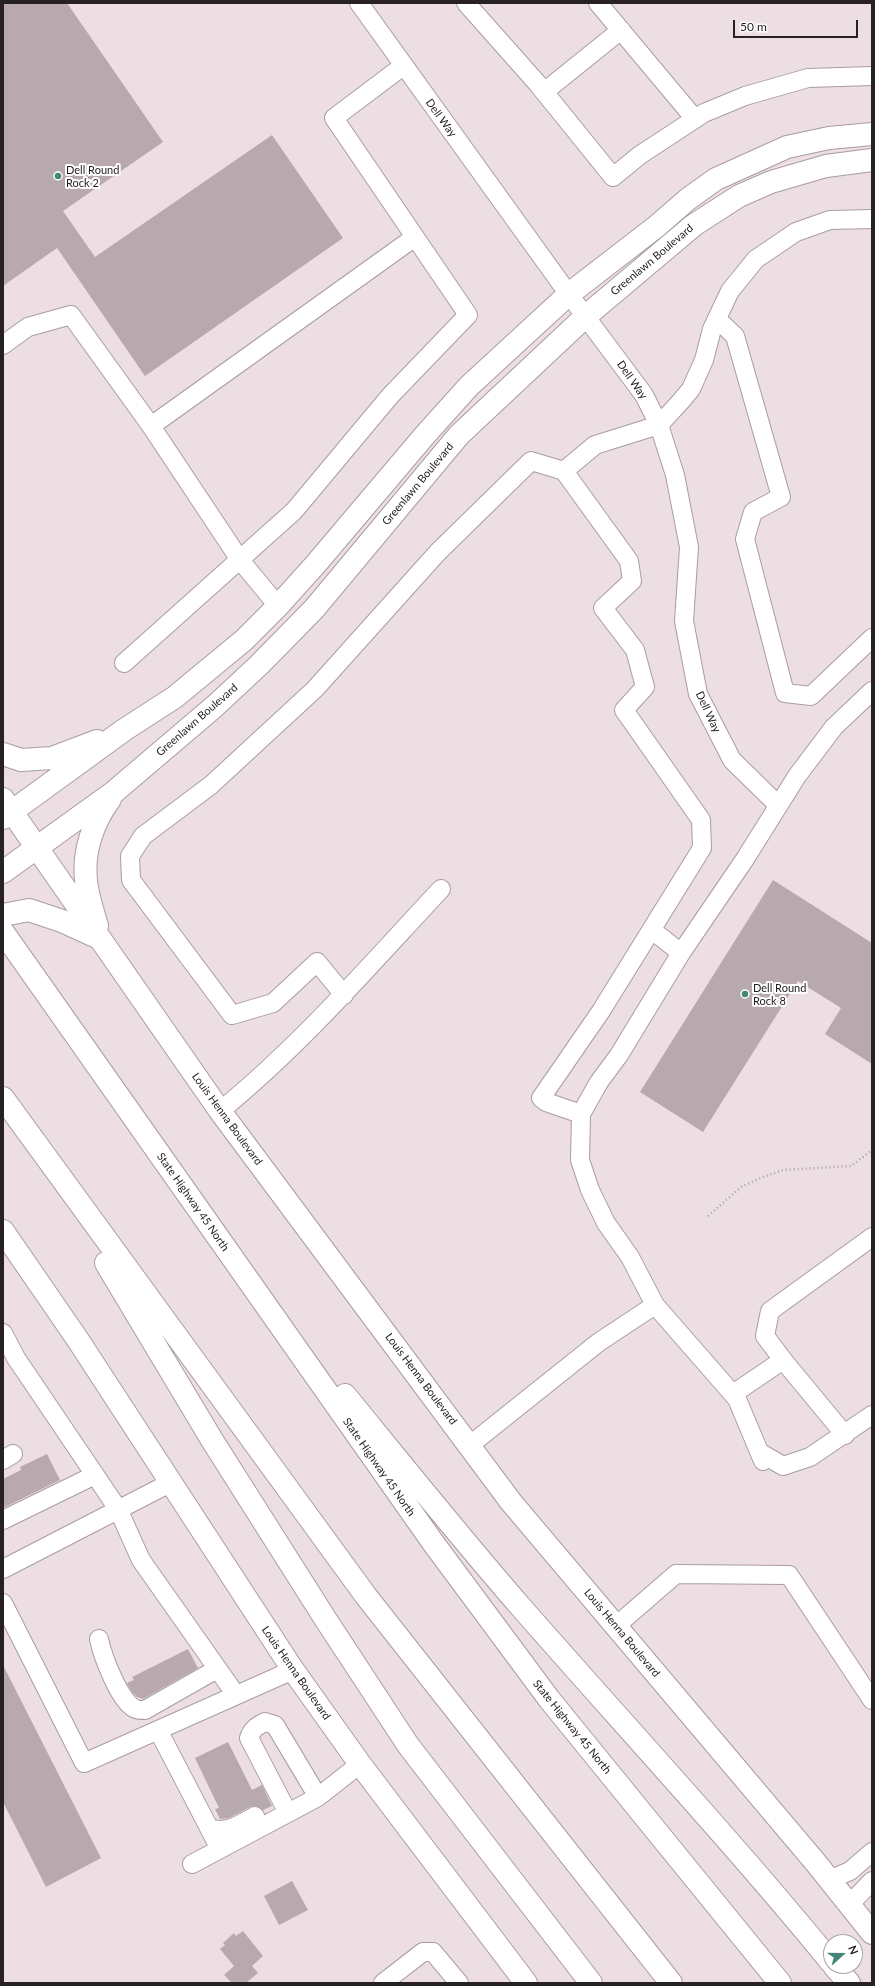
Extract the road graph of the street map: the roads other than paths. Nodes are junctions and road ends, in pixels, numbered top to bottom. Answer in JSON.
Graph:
{"nodes":[{"id":1,"x":359,"y":3,"type":"edge"},
{"id":2,"x":466,"y":3,"type":"edge"},
{"id":3,"x":598,"y":3,"type":"edge"},
{"id":4,"x":621,"y":30,"type":"junction"},
{"id":5,"x":403,"y":66,"type":"junction"},
{"id":6,"x":872,"y":76,"type":"edge"},
{"id":7,"x":544,"y":92,"type":"junction"},
{"id":8,"x":695,"y":119,"type":"junction"},
{"id":9,"x":872,"y":134,"type":"edge"},
{"id":10,"x":872,"y":160,"type":"edge"},
{"id":11,"x":872,"y":219,"type":"edge"},
{"id":12,"x":415,"y":237,"type":"junction"},
{"id":13,"x":568,"y":294,"type":"junction"},
{"id":14,"x":586,"y":316,"type":"junction"},
{"id":15,"x":717,"y":319,"type":"junction"},
{"id":16,"x":3,"y":345,"type":"edge"},
{"id":17,"x":660,"y":424,"type":"junction"},
{"id":18,"x":151,"y":426,"type":"junction"},
{"id":19,"x":564,"y":471,"type":"junction"},
{"id":20,"x":240,"y":560,"type":"junction"},
{"id":21,"x":278,"y":606,"type":"junction"},
{"id":22,"x":872,"y":638,"type":"edge"},
{"id":23,"x":124,"y":664,"type":"dead end"},
{"id":24,"x":259,"y":665,"type":"junction"},
{"id":25,"x":872,"y":690,"type":"edge"},
{"id":26,"x":124,"y":730,"type":"junction"},
{"id":27,"x":3,"y":754,"type":"edge"},
{"id":28,"x":114,"y":792,"type":"junction"},
{"id":29,"x":778,"y":805,"type":"junction"},
{"id":30,"x":6,"y":810,"type":"edge"},
{"id":31,"x":37,"y":849,"type":"junction"},
{"id":32,"x":3,"y":872,"type":"edge"},
{"id":33,"x":441,"y":889,"type":"dead end"},
{"id":34,"x":3,"y":916,"type":"edge"},
{"id":35,"x":652,"y":930,"type":"junction"},
{"id":36,"x":3,"y":932,"type":"edge"},
{"id":37,"x":100,"y":938,"type":"junction"},
{"id":38,"x":682,"y":953,"type":"junction"},
{"id":39,"x":344,"y":994,"type":"junction"},
{"id":40,"x":3,"y":1098,"type":"edge"},
{"id":41,"x":220,"y":1111,"type":"junction"},
{"id":42,"x":581,"y":1114,"type":"junction"},
{"id":43,"x":36,"y":1145,"type":"junction"},
{"id":44,"x":3,"y":1231,"type":"edge"},
{"id":45,"x":872,"y":1237,"type":"edge"},
{"id":46,"x":226,"y":1248,"type":"junction"},
{"id":47,"x":655,"y":1304,"type":"junction"},
{"id":48,"x":3,"y":1333,"type":"edge"},
{"id":49,"x":783,"y":1360,"type":"junction"},
{"id":50,"x":732,"y":1394,"type":"junction"},
{"id":51,"x":872,"y":1415,"type":"edge"},
{"id":52,"x":845,"y":1435,"type":"junction"},
{"id":53,"x":470,"y":1445,"type":"junction"},
{"id":54,"x":95,"y":1475,"type":"junction"},
{"id":55,"x":170,"y":1483,"type":"junction"},
{"id":56,"x":118,"y":1509,"type":"junction"},
{"id":57,"x":3,"y":1520,"type":"edge"},
{"id":58,"x":3,"y":1569,"type":"edge"},
{"id":59,"x":3,"y":1603,"type":"edge"},
{"id":60,"x":616,"y":1626,"type":"junction"},
{"id":61,"x":99,"y":1638,"type":"dead end"},
{"id":62,"x":217,"y":1669,"type":"junction"},
{"id":63,"x":293,"y":1670,"type":"junction"},
{"id":64,"x":236,"y":1695,"type":"junction"},
{"id":65,"x":872,"y":1700,"type":"edge"},
{"id":66,"x":158,"y":1730,"type":"junction"},
{"id":67,"x":360,"y":1764,"type":"junction"},
{"id":68,"x":318,"y":1797,"type":"junction"},
{"id":69,"x":285,"y":1808,"type":"junction"},
{"id":70,"x":209,"y":1828,"type":"junction"},
{"id":71,"x":220,"y":1849,"type":"junction"},
{"id":72,"x":872,"y":1852,"type":"edge"},
{"id":73,"x":192,"y":1864,"type":"dead end"},
{"id":74,"x":829,"y":1880,"type":"junction"},
{"id":75,"x":872,"y":1881,"type":"edge"},
{"id":76,"x":849,"y":1905,"type":"junction"},
{"id":77,"x":872,"y":1933,"type":"edge"},
{"id":78,"x":823,"y":1952,"type":"edge"},
{"id":79,"x":841,"y":1974,"type":"edge"},
{"id":80,"x":383,"y":1983,"type":"edge"},
{"id":81,"x":459,"y":1983,"type":"edge"},
{"id":82,"x":526,"y":1983,"type":"edge"},
{"id":83,"x":591,"y":1983,"type":"edge"},
{"id":84,"x":671,"y":1983,"type":"edge"},
{"id":85,"x":780,"y":1983,"type":"edge"},
{"id":86,"x":848,"y":1983,"type":"edge"}],
"edges":[{"from":1,"to":5,"type":"street","name":"Dell Way"},
{"from":2,"to":7,"type":"street"},
{"from":3,"to":4,"type":"street"},
{"from":4,"to":7,"type":"street"},
{"from":4,"to":8,"type":"street"},
{"from":5,"to":12,"type":"street"},
{"from":5,"to":13,"type":"street","name":"Dell Way"},
{"from":6,"to":8,"type":"street"},
{"from":7,"to":8,"type":"street"},
{"from":9,"to":13,"type":"main road","name":"Greenlawn Boulevard"},
{"from":10,"to":14,"type":"main road","name":"Greenlawn Boulevard"},
{"from":11,"to":15,"type":"street"},
{"from":12,"to":18,"type":"street"},
{"from":12,"to":20,"type":"street"},
{"from":13,"to":14,"type":"street","name":"Dell Way"},
{"from":13,"to":21,"type":"main road","name":"Greenlawn Boulevard"},
{"from":14,"to":17,"type":"street","name":"Dell Way"},
{"from":14,"to":24,"type":"main road","name":"Greenlawn Boulevard"},
{"from":15,"to":17,"type":"street"},
{"from":15,"to":22,"type":"street"},
{"from":16,"to":18,"type":"street"},
{"from":17,"to":19,"type":"street"},
{"from":17,"to":29,"type":"street","name":"Dell Way"},
{"from":18,"to":20,"type":"street"},
{"from":19,"to":35,"type":"street"},
{"from":19,"to":39,"type":"street"},
{"from":20,"to":21,"type":"street"},
{"from":20,"to":23,"type":"street"},
{"from":21,"to":24,"type":"main road"},
{"from":21,"to":26,"type":"main road","name":"Greenlawn Boulevard"},
{"from":24,"to":28,"type":"main road","name":"Greenlawn Boulevard"},
{"from":25,"to":29,"type":"street"},
{"from":26,"to":27,"type":"main road"},
{"from":26,"to":30,"type":"main road","name":"Greenlawn Boulevard"},
{"from":28,"to":31,"type":"main road","name":"Greenlawn Boulevard"},
{"from":28,"to":37,"type":"main road"},
{"from":29,"to":38,"type":"street"},
{"from":30,"to":31,"type":"main road","name":"Louis Henna Boulevard"},
{"from":31,"to":32,"type":"main road","name":"Greenlawn Boulevard"},
{"from":31,"to":37,"type":"main road","name":"Louis Henna Boulevard"},
{"from":33,"to":39,"type":"street"},
{"from":34,"to":37,"type":"main road"},
{"from":35,"to":38,"type":"street"},
{"from":35,"to":42,"type":"street"},
{"from":36,"to":46,"type":"main road","name":"State Highway 45 North"},
{"from":37,"to":41,"type":"main road","name":"Louis Henna Boulevard"},
{"from":38,"to":42,"type":"street"},
{"from":39,"to":41,"type":"street"},
{"from":40,"to":43,"type":"main road"},
{"from":41,"to":53,"type":"main road","name":"Louis Henna Boulevard"},
{"from":42,"to":47,"type":"street"},
{"from":43,"to":83,"type":"main road"},
{"from":43,"to":84,"type":"main road"},
{"from":44,"to":55,"type":"main road","name":"Louis Henna Boulevard"},
{"from":45,"to":49,"type":"street"},
{"from":46,"to":78,"type":"main road"},
{"from":46,"to":85,"type":"main road","name":"State Highway 45 North"},
{"from":47,"to":50,"type":"street"},
{"from":47,"to":53,"type":"street"},
{"from":48,"to":54,"type":"street"},
{"from":49,"to":50,"type":"street"},
{"from":49,"to":52,"type":"street"},
{"from":50,"to":52,"type":"street"},
{"from":51,"to":52,"type":"street"},
{"from":53,"to":60,"type":"main road","name":"Louis Henna Boulevard"},
{"from":54,"to":56,"type":"street"},
{"from":54,"to":57,"type":"street"},
{"from":55,"to":56,"type":"street"},
{"from":55,"to":63,"type":"main road","name":"Louis Henna Boulevard"},
{"from":56,"to":58,"type":"street"},
{"from":56,"to":62,"type":"street"},
{"from":59,"to":66,"type":"street"},
{"from":60,"to":65,"type":"street"},
{"from":60,"to":74,"type":"main road","name":"Louis Henna Boulevard"},
{"from":61,"to":62,"type":"street"},
{"from":62,"to":64,"type":"street"},
{"from":63,"to":64,"type":"street"},
{"from":63,"to":67,"type":"main road","name":"Louis Henna Boulevard"},
{"from":64,"to":66,"type":"street"},
{"from":66,"to":70,"type":"street"},
{"from":67,"to":68,"type":"street"},
{"from":67,"to":82,"type":"main road","name":"Louis Henna Boulevard"},
{"from":68,"to":69,"type":"street"},
{"from":68,"to":69,"type":"street"},
{"from":69,"to":70,"type":"street"},
{"from":69,"to":71,"type":"street"},
{"from":70,"to":71,"type":"street"},
{"from":71,"to":73,"type":"street"},
{"from":72,"to":74,"type":"street"},
{"from":74,"to":76,"type":"main road","name":"Louis Henna Boulevard"},
{"from":75,"to":76,"type":"street"},
{"from":76,"to":77,"type":"main road","name":"Louis Henna Boulevard"},
{"from":79,"to":86,"type":"main road"},
{"from":80,"to":81,"type":"street"}]}
